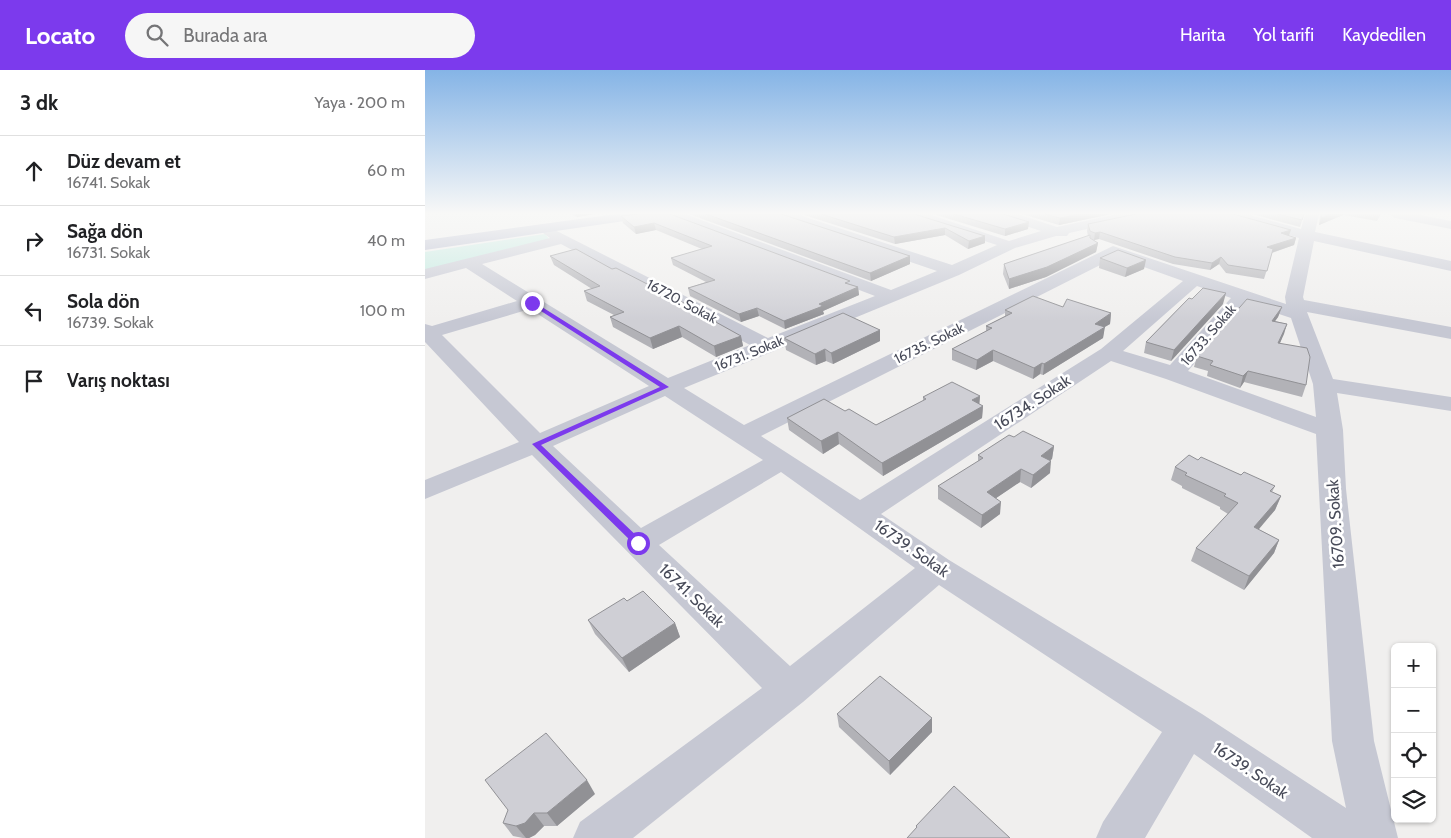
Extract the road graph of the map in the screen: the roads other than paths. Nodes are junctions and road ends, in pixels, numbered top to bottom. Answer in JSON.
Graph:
{"nodes":[{"id":1,"x":520,"y":250,"type":"edge"},
{"id":2,"x":583,"y":250,"type":"edge"},
{"id":3,"x":768,"y":250,"type":"edge"},
{"id":4,"x":890,"y":250,"type":"edge"},
{"id":5,"x":999,"y":250,"type":"edge"},
{"id":6,"x":1109,"y":250,"type":"edge"},
{"id":7,"x":1303,"y":250,"type":"edge"},
{"id":8,"x":1396,"y":250,"type":"edge"},
{"id":9,"x":1114,"y":252,"type":"junction"},
{"id":10,"x":469,"y":263,"type":"junction"},
{"id":11,"x":1451,"y":266,"type":"edge"},
{"id":12,"x":953,"y":271,"type":"junction"},
{"id":13,"x":425,"y":274,"type":"edge"},
{"id":14,"x":1195,"y":279,"type":"junction"},
{"id":15,"x":891,"y":296,"type":"junction"},
{"id":16,"x":1242,"y":296,"type":"junction"},
{"id":17,"x":532,"y":303,"type":"junction"},
{"id":18,"x":1297,"y":310,"type":"junction"},
{"id":19,"x":426,"y":332,"type":"edge"},
{"id":20,"x":1451,"y":333,"type":"edge"},
{"id":21,"x":767,"y":346,"type":"junction"},
{"id":22,"x":1108,"y":353,"type":"junction"},
{"id":23,"x":1175,"y":374,"type":"junction"},
{"id":24,"x":1324,"y":384,"type":"junction"},
{"id":25,"x":665,"y":387,"type":"junction"},
{"id":26,"x":1451,"y":404,"type":"edge"},
{"id":27,"x":1330,"y":430,"type":"junction"},
{"id":28,"x":743,"y":435,"type":"junction"},
{"id":29,"x":536,"y":444,"type":"junction"},
{"id":30,"x":782,"y":460,"type":"junction"},
{"id":31,"x":425,"y":490,"type":"edge"},
{"id":32,"x":861,"y":513,"type":"junction"},
{"id":33,"x":638,"y":543,"type":"junction"},
{"id":34,"x":938,"y":568,"type":"junction"},
{"id":35,"x":789,"y":690,"type":"junction"},
{"id":36,"x":1188,"y":727,"type":"junction"},
{"id":37,"x":596,"y":838,"type":"edge"},
{"id":38,"x":1119,"y":838,"type":"edge"},
{"id":39,"x":1351,"y":838,"type":"edge"},
{"id":40,"x":1375,"y":838,"type":"edge"}],
"edges":[{"from":1,"to":10,"type":"street"},
{"from":2,"to":21,"type":"street","name":"16720. Sokak"},
{"from":3,"to":15,"type":"street"},
{"from":4,"to":12,"type":"street"},
{"from":5,"to":12,"type":"street","name":"16731. Sokak"},
{"from":6,"to":9,"type":"street"},
{"from":7,"to":18,"type":"street","name":"16709. Sokak"},
{"from":8,"to":11,"type":"street"},
{"from":9,"to":14,"type":"street"},
{"from":9,"to":28,"type":"street","name":"16735. Sokak"},
{"from":10,"to":13,"type":"street"},
{"from":10,"to":17,"type":"street","name":"16739. Sokak"},
{"from":12,"to":15,"type":"street","name":"16731. Sokak"},
{"from":14,"to":16,"type":"street"},
{"from":14,"to":22,"type":"street","name":"16734. Sokak"},
{"from":15,"to":21,"type":"street","name":"16731. Sokak"},
{"from":16,"to":18,"type":"street"},
{"from":16,"to":23,"type":"street","name":"16733. Sokak"},
{"from":17,"to":19,"type":"street"},
{"from":17,"to":25,"type":"street","name":"16739. Sokak"},
{"from":18,"to":20,"type":"street"},
{"from":18,"to":24,"type":"street","name":"16709. Sokak"},
{"from":19,"to":29,"type":"street","name":"16741. Sokak"},
{"from":21,"to":25,"type":"street","name":"16731. Sokak"},
{"from":22,"to":23,"type":"street"},
{"from":22,"to":32,"type":"street","name":"16734. Sokak"},
{"from":23,"to":27,"type":"street"},
{"from":24,"to":26,"type":"street"},
{"from":24,"to":27,"type":"street","name":"16709. Sokak"},
{"from":25,"to":28,"type":"street","name":"16739. Sokak"},
{"from":25,"to":29,"type":"street","name":"16731. Sokak"},
{"from":27,"to":40,"type":"street","name":"16709. Sokak"},
{"from":28,"to":30,"type":"street","name":"16739. Sokak"},
{"from":29,"to":31,"type":"street","name":"16731. Sokak"},
{"from":29,"to":33,"type":"street","name":"16741. Sokak"},
{"from":30,"to":32,"type":"street","name":"16739. Sokak"},
{"from":30,"to":33,"type":"street"},
{"from":32,"to":34,"type":"street","name":"16739. Sokak"},
{"from":33,"to":35,"type":"street","name":"16741. Sokak"},
{"from":34,"to":35,"type":"street"},
{"from":34,"to":36,"type":"street","name":"16739. Sokak"},
{"from":35,"to":37,"type":"street"},
{"from":36,"to":38,"type":"street"},
{"from":36,"to":39,"type":"street","name":"16739. Sokak"}]}
